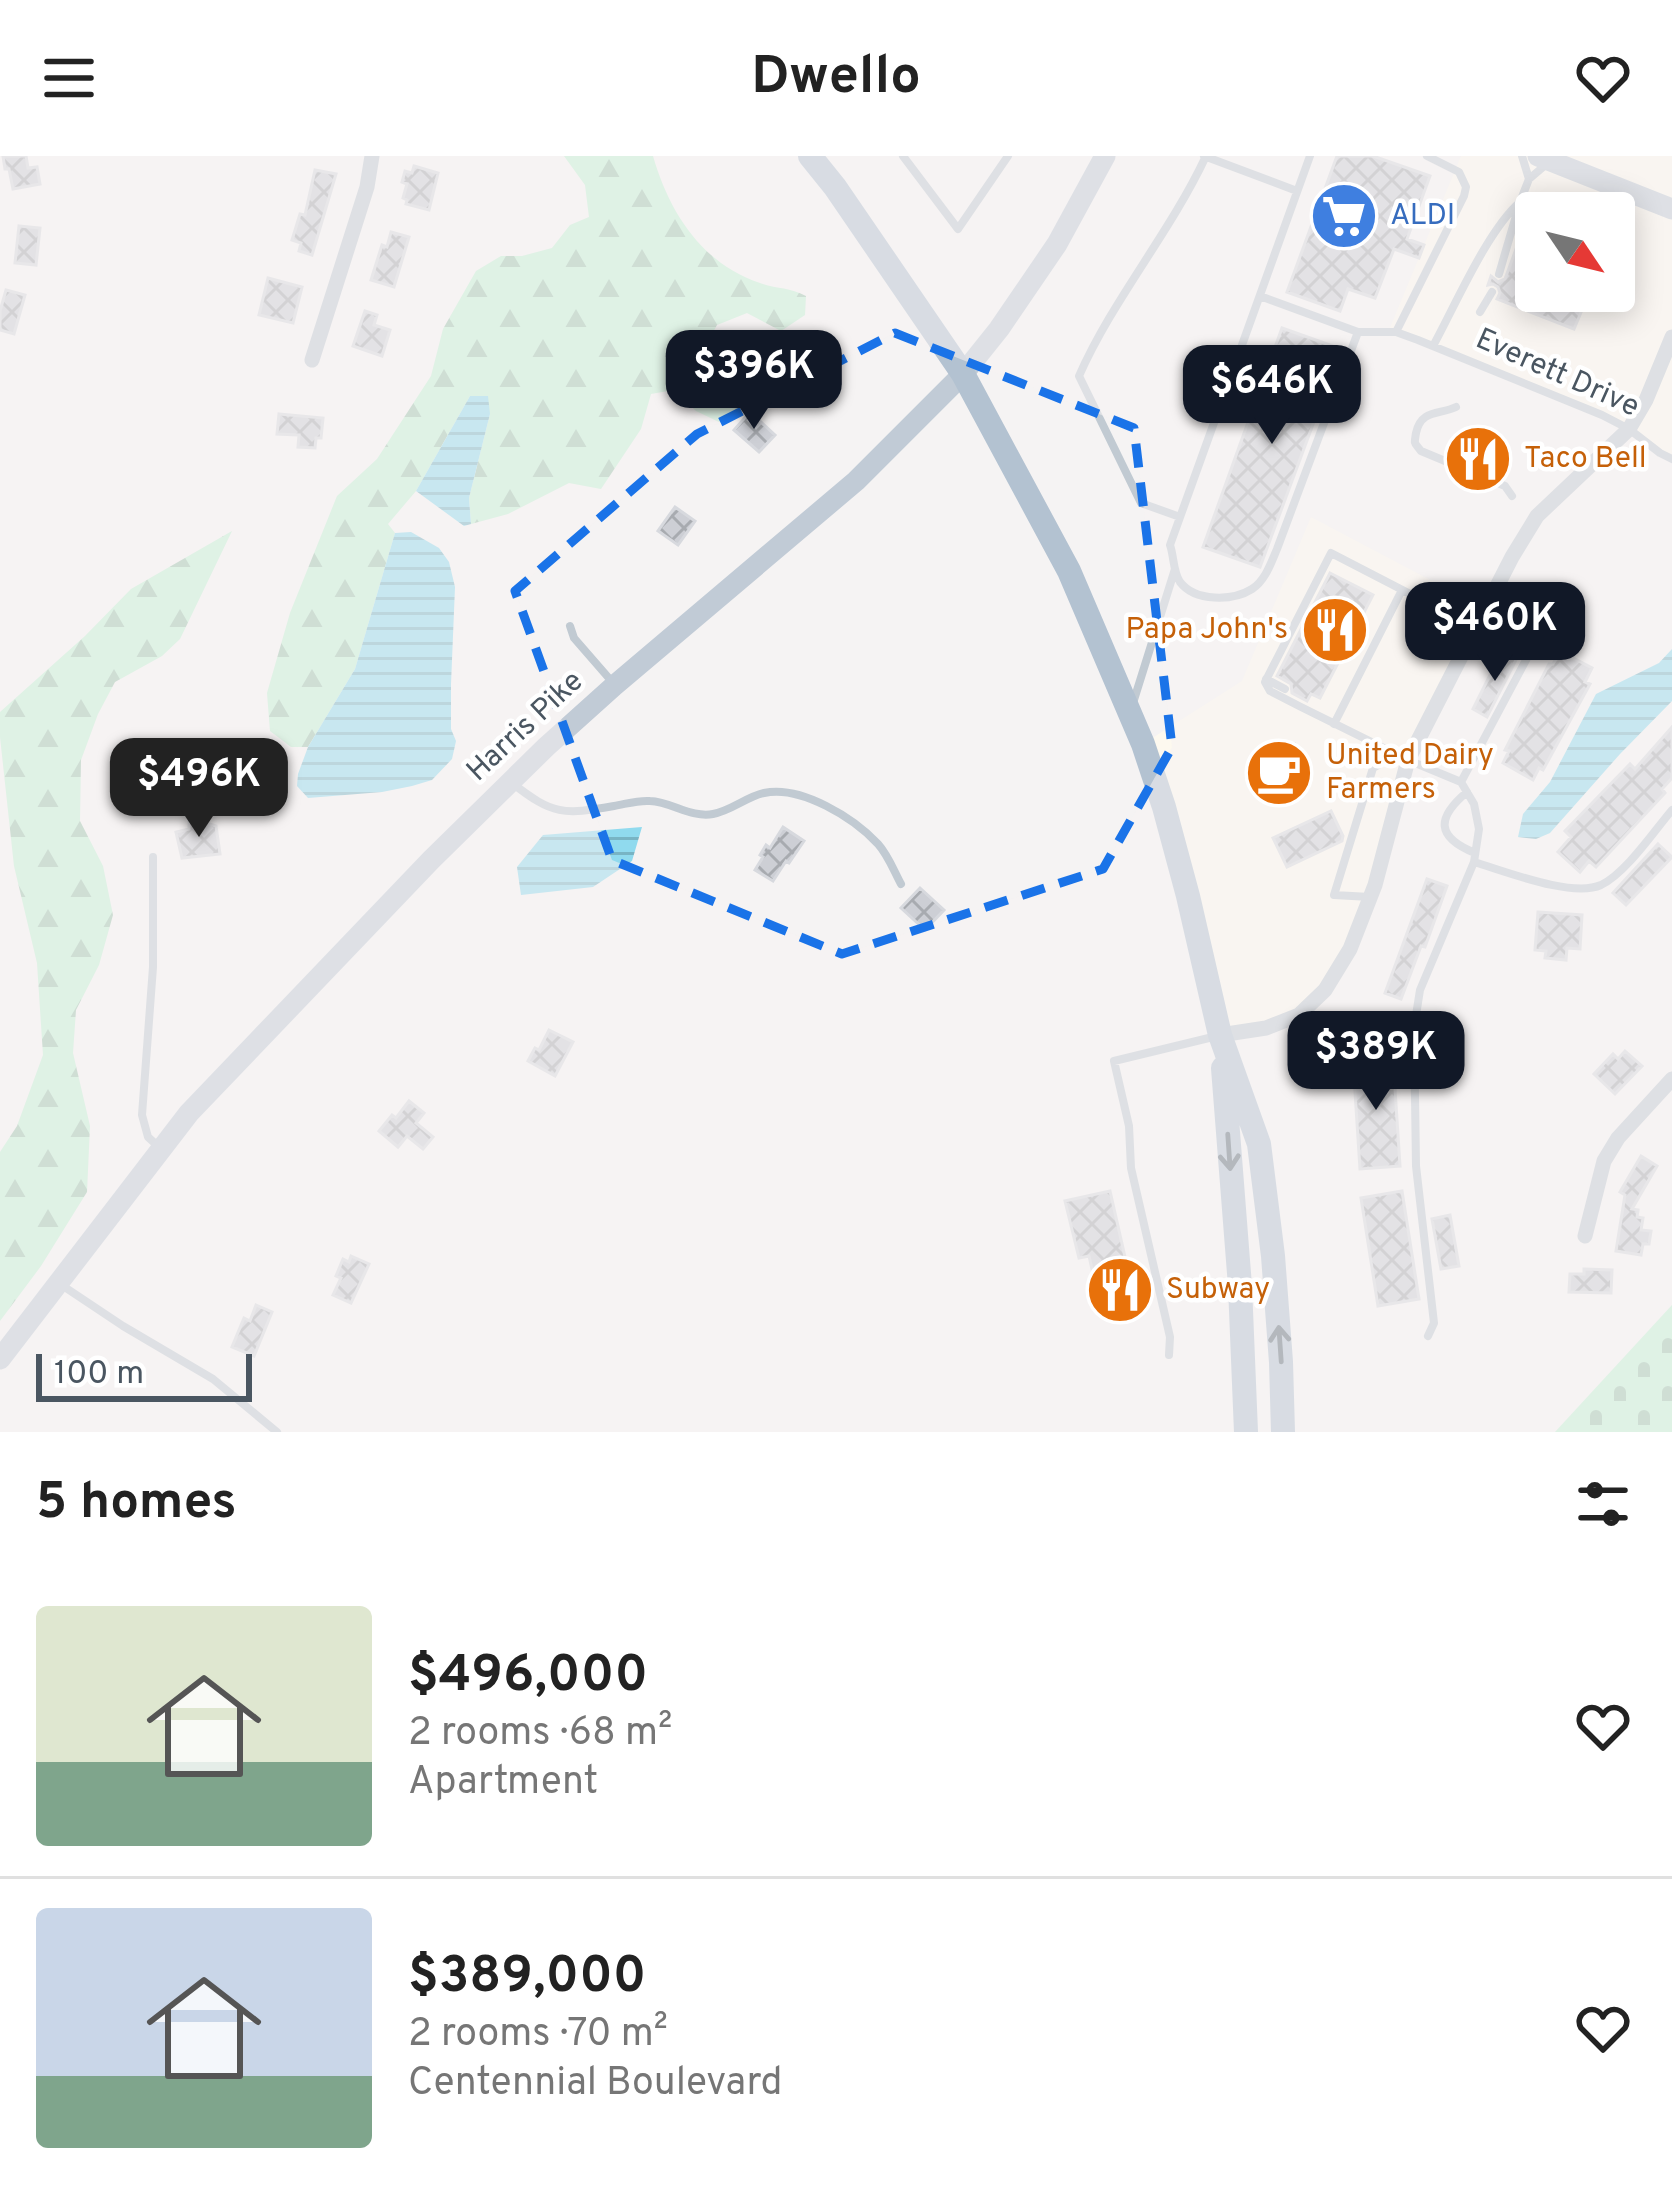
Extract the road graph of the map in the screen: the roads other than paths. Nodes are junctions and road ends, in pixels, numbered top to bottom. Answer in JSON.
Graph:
{"nodes":[{"id":1,"x":372,"y":156,"type":"edge"},
{"id":2,"x":811,"y":156,"type":"edge"},
{"id":3,"x":903,"y":156,"type":"edge"},
{"id":4,"x":1008,"y":156,"type":"edge"},
{"id":5,"x":1105,"y":156,"type":"edge"},
{"id":6,"x":1205,"y":156,"type":"edge"},
{"id":7,"x":1310,"y":156,"type":"edge"},
{"id":8,"x":1427,"y":156,"type":"edge"},
{"id":9,"x":1522,"y":156,"type":"edge"},
{"id":10,"x":1544,"y":158,"type":"edge"},
{"id":11,"x":1529,"y":179,"type":"junction"},
{"id":12,"x":1297,"y":191,"type":"junction"},
{"id":13,"x":1524,"y":192,"type":"edge"},
{"id":14,"x":1515,"y":206,"type":"edge"},
{"id":15,"x":1672,"y":209,"type":"edge"},
{"id":16,"x":1515,"y":218,"type":"edge"},
{"id":17,"x":1498,"y":274,"type":"dead end"},
{"id":18,"x":1492,"y":292,"type":"dead end"},
{"id":19,"x":1260,"y":296,"type":"junction"},
{"id":20,"x":1480,"y":312,"type":"dead end"},
{"id":21,"x":1358,"y":332,"type":"junction"},
{"id":22,"x":1396,"y":332,"type":"junction"},
{"id":23,"x":1672,"y":337,"type":"edge"},
{"id":24,"x":1433,"y":346,"type":"junction"},
{"id":25,"x":312,"y":360,"type":"dead end"},
{"id":26,"x":963,"y":374,"type":"junction"},
{"id":27,"x":1456,"y":407,"type":"dead end"},
{"id":28,"x":1630,"y":429,"type":"junction"},
{"id":29,"x":1672,"y":459,"type":"edge"},
{"id":30,"x":1512,"y":496,"type":"dead end"},
{"id":31,"x":1180,"y":517,"type":"junction"},
{"id":32,"x":1175,"y":569,"type":"junction"},
{"id":33,"x":1402,"y":590,"type":"junction"},
{"id":34,"x":1550,"y":615,"type":"dead end"},
{"id":35,"x":570,"y":626,"type":"dead end"},
{"id":36,"x":1475,"y":628,"type":"junction"},
{"id":37,"x":1266,"y":679,"type":"junction"},
{"id":38,"x":615,"y":685,"type":"junction"},
{"id":39,"x":1285,"y":689,"type":"dead end"},
{"id":40,"x":1307,"y":701,"type":"dead end"},
{"id":41,"x":1131,"y":711,"type":"junction"},
{"id":42,"x":1315,"y":714,"type":"junction"},
{"id":43,"x":1334,"y":724,"type":"junction"},
{"id":44,"x":1402,"y":757,"type":"junction"},
{"id":45,"x":510,"y":782,"type":"junction"},
{"id":46,"x":1461,"y":782,"type":"junction"},
{"id":47,"x":1467,"y":791,"type":"junction"},
{"id":48,"x":1672,"y":810,"type":"edge"},
{"id":49,"x":153,"y":856,"type":"dead end"},
{"id":50,"x":1474,"y":858,"type":"junction"},
{"id":51,"x":901,"y":884,"type":"dead end"},
{"id":52,"x":1343,"y":896,"type":"junction"},
{"id":53,"x":1370,"y":897,"type":"junction"},
{"id":54,"x":1363,"y":917,"type":"junction"},
{"id":55,"x":1220,"y":1035,"type":"junction"},
{"id":56,"x":1672,"y":1079,"type":"edge"},
{"id":57,"x":161,"y":1149,"type":"junction"},
{"id":58,"x":1585,"y":1236,"type":"dead end"},
{"id":59,"x":58,"y":1283,"type":"junction"},
{"id":60,"x":1429,"y":1336,"type":"dead end"},
{"id":61,"x":1169,"y":1355,"type":"dead end"},
{"id":62,"x":0,"y":1359,"type":"edge"},
{"id":63,"x":277,"y":1432,"type":"edge"},
{"id":64,"x":1246,"y":1432,"type":"edge"},
{"id":65,"x":1282,"y":1432,"type":"edge"}],
"edges":[{"from":1,"to":25,"type":"street"},
{"from":2,"to":26,"type":"main road"},
{"from":3,"to":4,"type":"lane"},
{"from":5,"to":26,"type":"main road","name":"Harris Pike"},
{"from":6,"to":12,"type":"lane"},
{"from":6,"to":31,"type":"lane"},
{"from":7,"to":12,"type":"lane"},
{"from":8,"to":22,"type":"lane"},
{"from":9,"to":11,"type":"lane"},
{"from":10,"to":11,"type":"lane"},
{"from":10,"to":15,"type":"main road"},
{"from":11,"to":13,"type":"lane"},
{"from":12,"to":19,"type":"lane"},
{"from":14,"to":24,"type":"lane"},
{"from":16,"to":17,"type":"lane"},
{"from":18,"to":20,"type":"lane"},
{"from":19,"to":21,"type":"lane"},
{"from":19,"to":31,"type":"lane"},
{"from":21,"to":22,"type":"lane","name":"Everett Drive"},
{"from":21,"to":32,"type":"lane"},
{"from":22,"to":24,"type":"lane","name":"Everett Drive"},
{"from":23,"to":28,"type":"street"},
{"from":24,"to":28,"type":"lane","name":"Everett Drive"},
{"from":26,"to":38,"type":"main road","name":"Harris Pike"},
{"from":26,"to":41,"type":"main road"},
{"from":27,"to":30,"type":"lane"},
{"from":28,"to":29,"type":"lane","name":"Everett Drive"},
{"from":28,"to":36,"type":"street"},
{"from":31,"to":32,"type":"lane"},
{"from":32,"to":41,"type":"lane"},
{"from":33,"to":36,"type":"lane"},
{"from":33,"to":37,"type":"lane"},
{"from":33,"to":43,"type":"lane"},
{"from":34,"to":46,"type":"lane"},
{"from":35,"to":38,"type":"lane"},
{"from":36,"to":44,"type":"street"},
{"from":37,"to":39,"type":"lane"},
{"from":37,"to":42,"type":"lane"},
{"from":38,"to":45,"type":"main road","name":"Harris Pike"},
{"from":40,"to":42,"type":"lane"},
{"from":41,"to":55,"type":"main road"},
{"from":42,"to":43,"type":"lane"},
{"from":43,"to":44,"type":"lane"},
{"from":44,"to":46,"type":"lane"},
{"from":44,"to":52,"type":"lane"},
{"from":44,"to":53,"type":"street"},
{"from":45,"to":51,"type":"lane"},
{"from":45,"to":57,"type":"main road","name":"Harris Pike"},
{"from":46,"to":47,"type":"lane"},
{"from":47,"to":50,"type":"lane"},
{"from":47,"to":50,"type":"lane"},
{"from":48,"to":50,"type":"lane"},
{"from":49,"to":57,"type":"lane"},
{"from":50,"to":60,"type":"lane"},
{"from":52,"to":53,"type":"lane"},
{"from":52,"to":54,"type":"lane"},
{"from":53,"to":54,"type":"street"},
{"from":54,"to":55,"type":"street"},
{"from":55,"to":61,"type":"lane"},
{"from":55,"to":64,"type":"main road","one_way":true},
{"from":65,"to":55,"type":"main road","one_way":true},
{"from":56,"to":58,"type":"street"},
{"from":57,"to":59,"type":"main road","name":"Harris Pike"},
{"from":59,"to":62,"type":"main road","name":"Harris Pike"},
{"from":59,"to":63,"type":"lane"}]}
